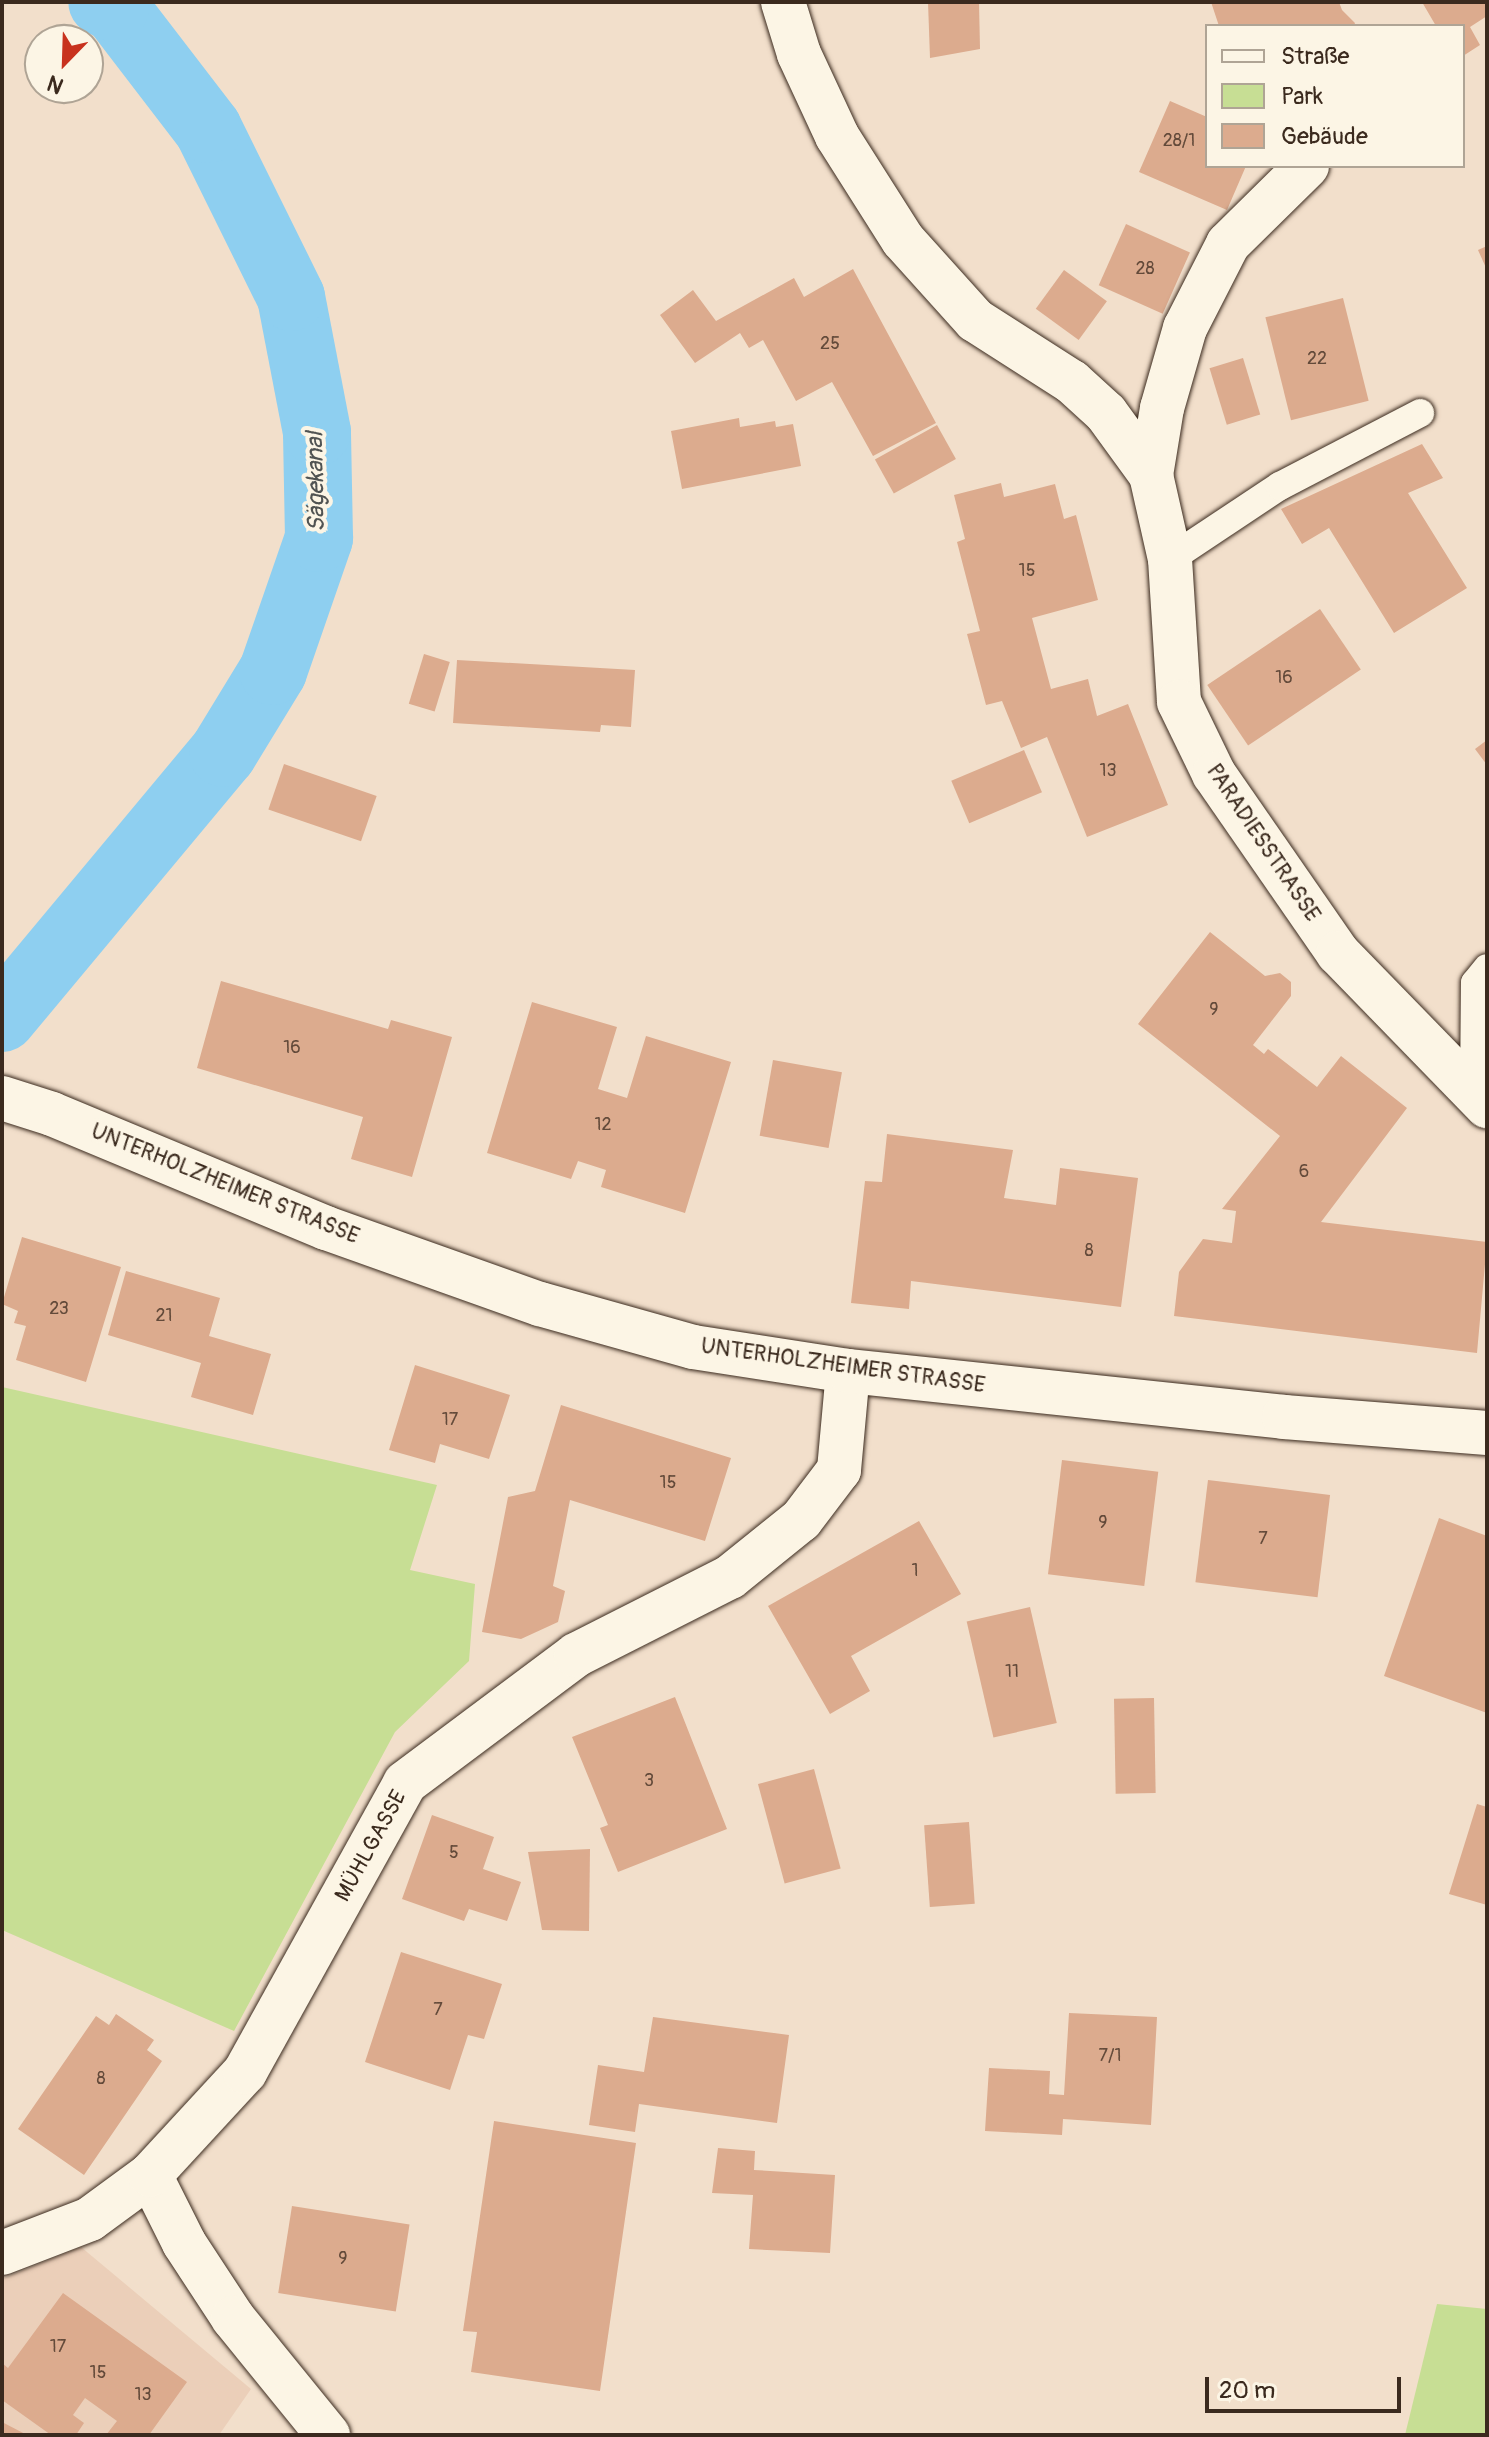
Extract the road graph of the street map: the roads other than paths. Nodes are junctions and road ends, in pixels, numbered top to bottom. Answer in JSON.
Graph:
{"nodes":[{"id":1,"x":783,"y":2,"type":"edge"},
{"id":2,"x":1305,"y":168,"type":"edge"},
{"id":3,"x":1420,"y":413,"type":"dead end"},
{"id":4,"x":1151,"y":475,"type":"junction"},
{"id":5,"x":1170,"y":559,"type":"junction"},
{"id":6,"x":1487,"y":968,"type":"edge"},
{"id":7,"x":2,"y":1098,"type":"edge"},
{"id":8,"x":1480,"y":1100,"type":"edge"},
{"id":9,"x":848,"y":1371,"type":"junction"},
{"id":10,"x":1487,"y":1433,"type":"edge"},
{"id":11,"x":150,"y":2175,"type":"junction"},
{"id":12,"x":2,"y":2253,"type":"edge"},
{"id":13,"x":328,"y":2435,"type":"edge"}],
"edges":[{"from":1,"to":4,"type":"street","name":"PARADIESSTRASSE"},
{"from":2,"to":4,"type":"street","name":"PARADIESSTRASSE"},
{"from":3,"to":5,"type":"lane"},
{"from":4,"to":5,"type":"street","name":"PARADIESSTRASSE"},
{"from":5,"to":8,"type":"street","name":"PARADIESSTRASSE"},
{"from":6,"to":8,"type":"lane"},
{"from":7,"to":9,"type":"street","name":"UNTERHOLZHEIMER STRASSE"},
{"from":9,"to":10,"type":"street","name":"UNTERHOLZHEIMER STRASSE"},
{"from":9,"to":11,"type":"street","name":"MÜHLGASSE"},
{"from":11,"to":12,"type":"street","name":"MÜHLGASSE"},
{"from":11,"to":13,"type":"street"}]}
